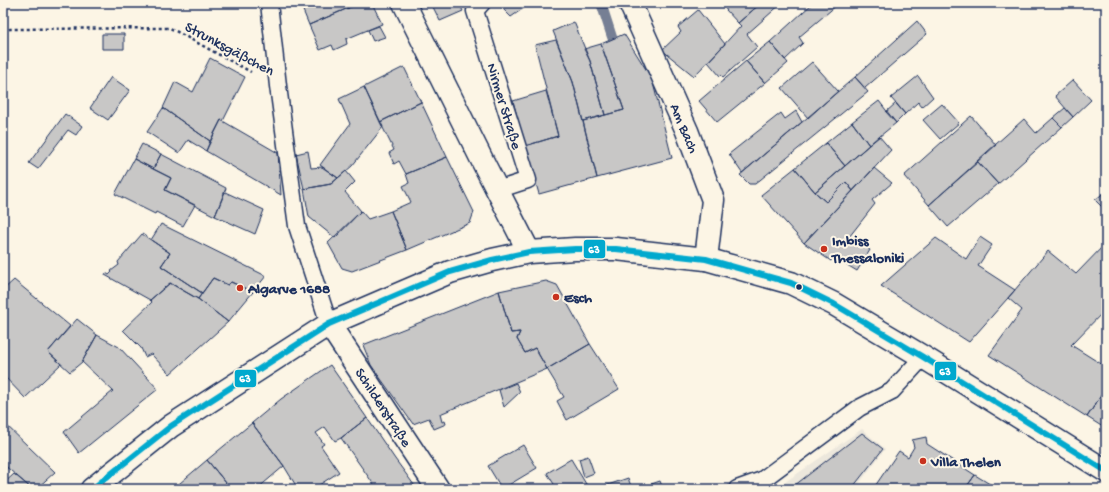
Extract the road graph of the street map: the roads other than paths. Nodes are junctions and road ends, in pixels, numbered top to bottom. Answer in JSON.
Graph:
{"nodes":[{"id":1,"x":269,"y":3,"type":"edge"},
{"id":2,"x":404,"y":3,"type":"edge"},
{"id":3,"x":482,"y":3,"type":"edge"},
{"id":4,"x":630,"y":3,"type":"edge"},
{"id":5,"x":497,"y":190,"type":"junction"},
{"id":6,"x":529,"y":252,"type":"junction"},
{"id":7,"x":706,"y":259,"type":"junction"},
{"id":8,"x":329,"y":324,"type":"junction"},
{"id":9,"x":923,"y":357,"type":"junction"},
{"id":10,"x":1106,"y":471,"type":"edge"},
{"id":11,"x":92,"y":489,"type":"edge"},
{"id":12,"x":438,"y":489,"type":"edge"},
{"id":13,"x":737,"y":489,"type":"edge"}],
"edges":[{"from":1,"to":8,"type":"lane"},
{"from":2,"to":5,"type":"main road"},
{"from":3,"to":5,"type":"lane","name":"Nirmer Straße"},
{"from":4,"to":7,"type":"main road","name":"Am Bach"},
{"from":5,"to":6,"type":"main road"},
{"from":6,"to":7,"type":"main road"},
{"from":6,"to":8,"type":"main road"},
{"from":7,"to":9,"type":"main road"},
{"from":8,"to":11,"type":"main road"},
{"from":8,"to":12,"type":"main road","name":"Schilderstraße"},
{"from":9,"to":10,"type":"main road"},
{"from":9,"to":13,"type":"lane"}]}
